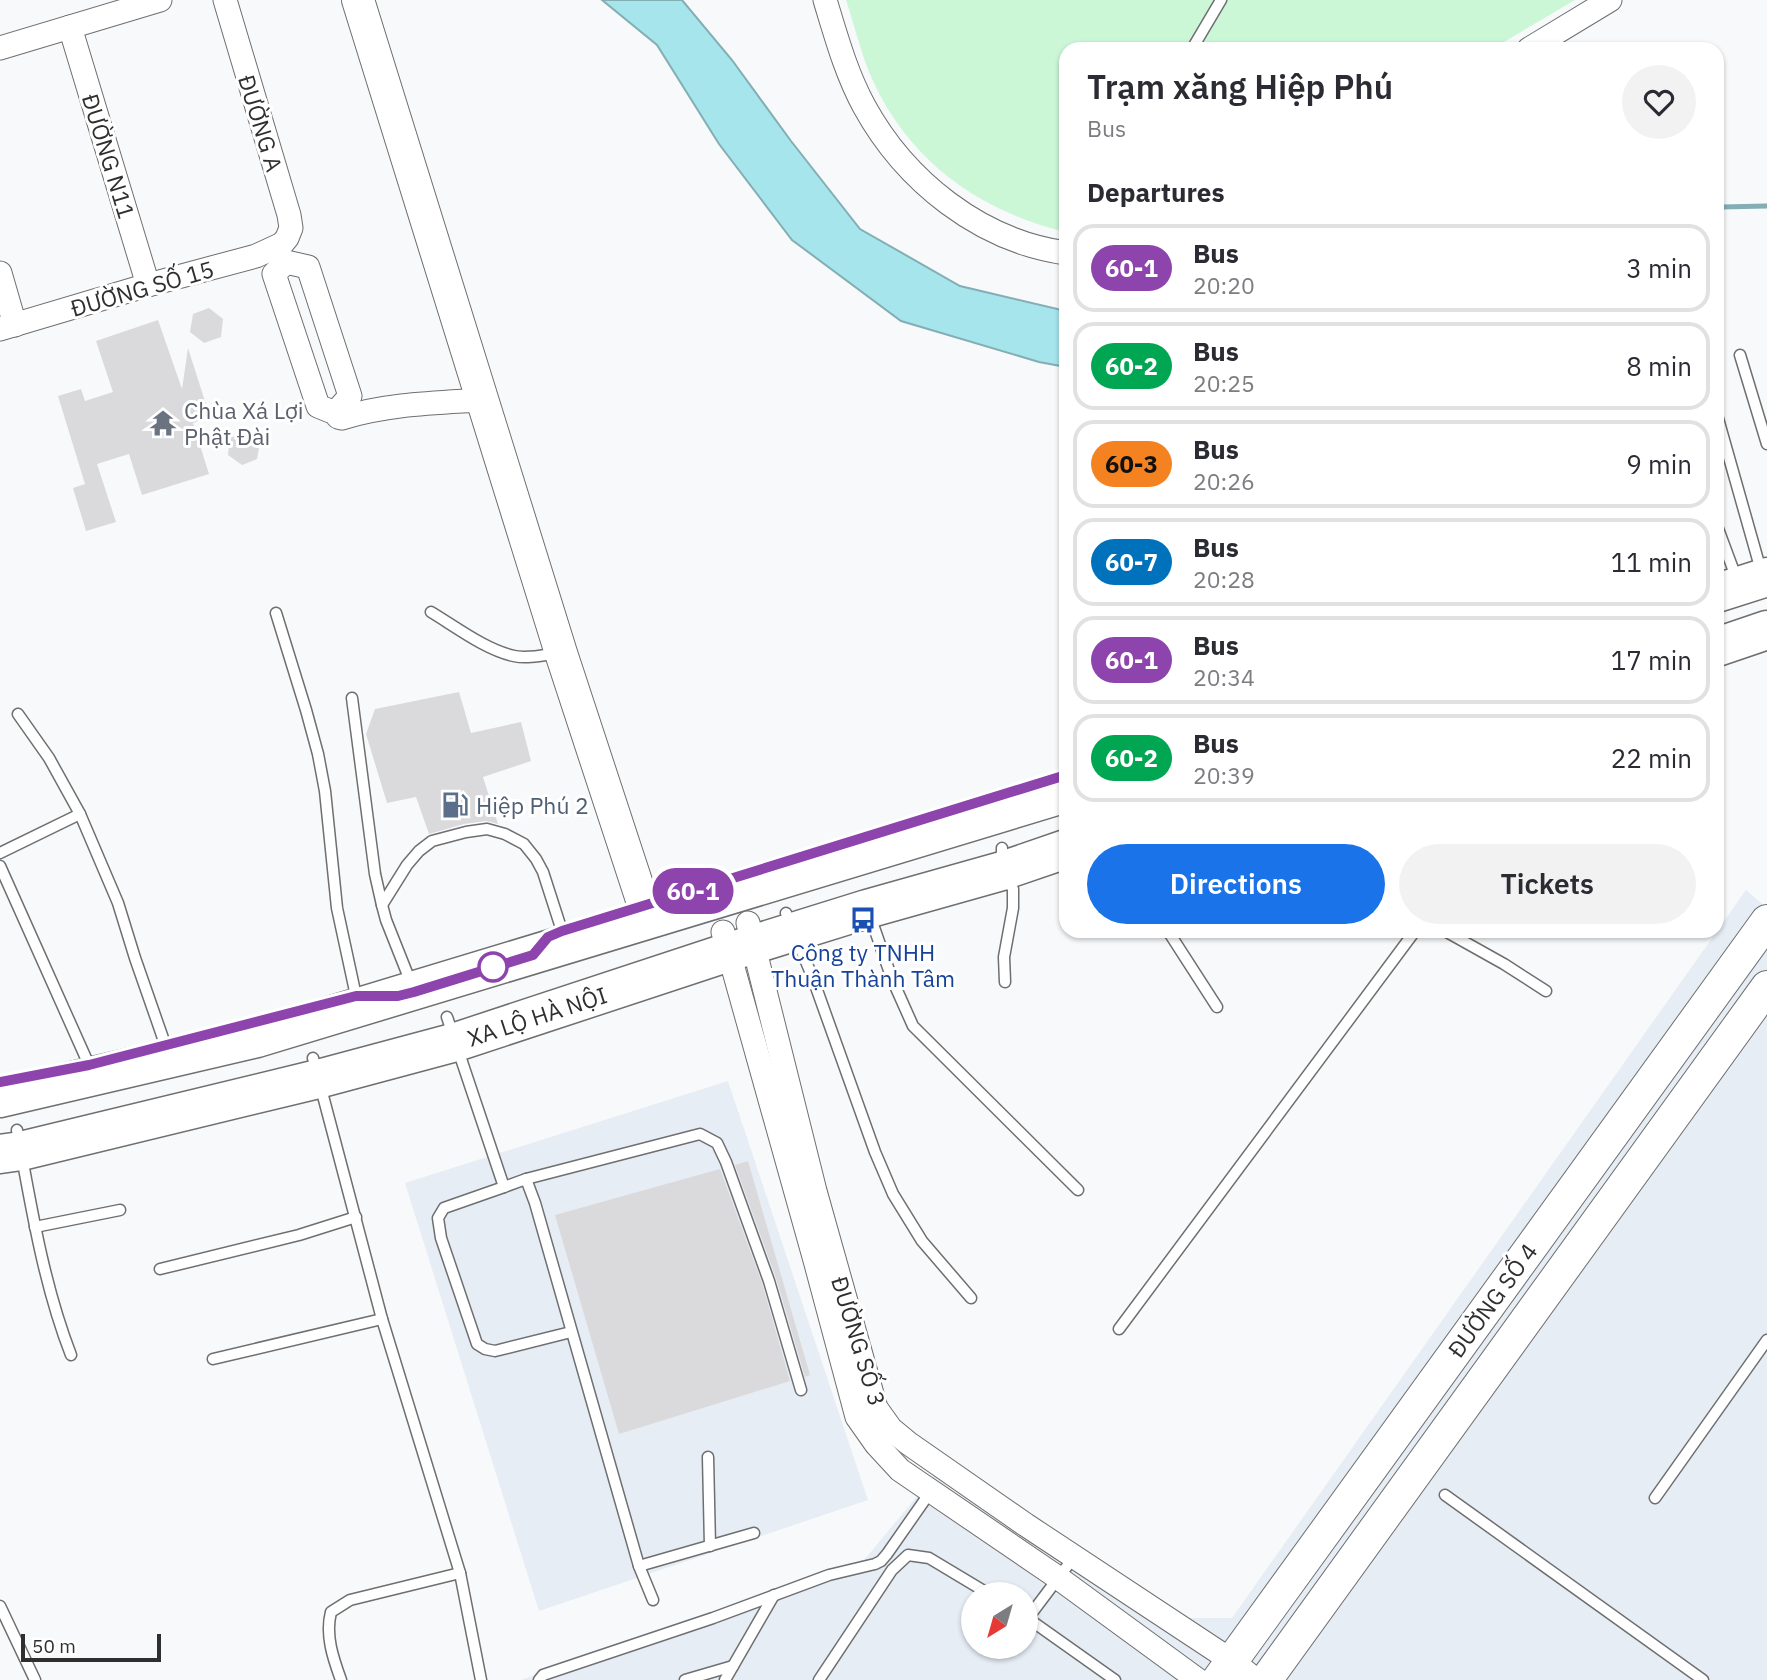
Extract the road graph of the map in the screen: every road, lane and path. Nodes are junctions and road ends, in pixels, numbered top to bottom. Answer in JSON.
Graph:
{"nodes":[{"id":1,"x":160,"y":0,"type":"edge"},
{"id":2,"x":225,"y":0,"type":"edge"},
{"id":3,"x":358,"y":0,"type":"edge"},
{"id":4,"x":825,"y":0,"type":"edge"},
{"id":5,"x":1221,"y":0,"type":"edge"},
{"id":6,"x":1610,"y":0,"type":"edge"},
{"id":7,"x":70,"y":27,"type":"junction"},
{"id":8,"x":1196,"y":42,"type":"edge"},
{"id":9,"x":1541,"y":42,"type":"edge"},
{"id":10,"x":0,"y":48,"type":"edge"},
{"id":11,"x":1059,"y":251,"type":"edge"},
{"id":12,"x":284,"y":253,"type":"junction"},
{"id":13,"x":0,"y":273,"type":"edge"},
{"id":14,"x":148,"y":285,"type":"junction"},
{"id":15,"x":8,"y":327,"type":"edge"},
{"id":16,"x":1740,"y":355,"type":"dead end"},
{"id":17,"x":481,"y":400,"type":"junction"},
{"id":18,"x":335,"y":412,"type":"junction"},
{"id":19,"x":1767,"y":443,"type":"edge"},
{"id":20,"x":1724,"y":452,"type":"edge"},
{"id":21,"x":1724,"y":538,"type":"edge"},
{"id":22,"x":1748,"y":578,"type":"edge"},
{"id":23,"x":431,"y":612,"type":"dead end"},
{"id":24,"x":276,"y":613,"type":"dead end"},
{"id":25,"x":1724,"y":616,"type":"edge"},
{"id":26,"x":1767,"y":630,"type":"edge"},
{"id":27,"x":1724,"y":645,"type":"edge"},
{"id":28,"x":561,"y":653,"type":"junction"},
{"id":29,"x":352,"y":698,"type":"dead end"},
{"id":30,"x":18,"y":714,"type":"dead end"},
{"id":31,"x":1059,"y":777,"type":"edge"},
{"id":32,"x":1059,"y":795,"type":"edge"},
{"id":33,"x":80,"y":814,"type":"junction"},
{"id":34,"x":1059,"y":832,"type":"edge"},
{"id":35,"x":1059,"y":850,"type":"edge"},
{"id":36,"x":0,"y":853,"type":"edge"},
{"id":37,"x":1002,"y":859,"type":"junction"},
{"id":38,"x":0,"y":866,"type":"edge"},
{"id":39,"x":382,"y":905,"type":"junction"},
{"id":40,"x":865,"y":905,"type":"junction"},
{"id":41,"x":646,"y":913,"type":"junction"},
{"id":42,"x":1767,"y":921,"type":"edge"},
{"id":43,"x":790,"y":922,"type":"junction"},
{"id":44,"x":738,"y":938,"type":"junction"},
{"id":45,"x":1173,"y":938,"type":"edge"},
{"id":46,"x":1410,"y":938,"type":"edge"},
{"id":47,"x":1458,"y":938,"type":"edge"},
{"id":48,"x":548,"y":943,"type":"junction"},
{"id":49,"x":1005,"y":982,"type":"dead end"},
{"id":50,"x":1767,"y":987,"type":"edge"},
{"id":51,"x":1546,"y":991,"type":"dead end"},
{"id":52,"x":406,"y":994,"type":"junction"},
{"id":53,"x":356,"y":996,"type":"junction"},
{"id":54,"x":1217,"y":1007,"type":"dead end"},
{"id":55,"x":451,"y":1030,"type":"junction"},
{"id":56,"x":165,"y":1044,"type":"junction"},
{"id":57,"x":89,"y":1065,"type":"junction"},
{"id":58,"x":316,"y":1069,"type":"junction"},
{"id":59,"x":0,"y":1082,"type":"edge"},
{"id":60,"x":7,"y":1133,"type":"edge"},
{"id":61,"x":526,"y":1179,"type":"junction"},
{"id":62,"x":504,"y":1187,"type":"junction"},
{"id":63,"x":1078,"y":1190,"type":"dead end"},
{"id":64,"x":120,"y":1210,"type":"dead end"},
{"id":65,"x":356,"y":1217,"type":"junction"},
{"id":66,"x":35,"y":1227,"type":"junction"},
{"id":67,"x":160,"y":1269,"type":"dead end"},
{"id":68,"x":971,"y":1297,"type":"dead end"},
{"id":69,"x":382,"y":1319,"type":"junction"},
{"id":70,"x":1119,"y":1329,"type":"dead end"},
{"id":71,"x":571,"y":1332,"type":"junction"},
{"id":72,"x":1767,"y":1340,"type":"edge"},
{"id":73,"x":71,"y":1355,"type":"dead end"},
{"id":74,"x":213,"y":1359,"type":"dead end"},
{"id":75,"x":801,"y":1390,"type":"dead end"},
{"id":76,"x":884,"y":1436,"type":"junction"},
{"id":77,"x":708,"y":1457,"type":"dead end"},
{"id":78,"x":931,"y":1491,"type":"junction"},
{"id":79,"x":1445,"y":1495,"type":"dead end"},
{"id":80,"x":1655,"y":1498,"type":"dead end"},
{"id":81,"x":754,"y":1533,"type":"dead end"},
{"id":82,"x":710,"y":1546,"type":"junction"},
{"id":83,"x":1074,"y":1557,"type":"junction"},
{"id":84,"x":639,"y":1566,"type":"junction"},
{"id":85,"x":460,"y":1573,"type":"junction"},
{"id":86,"x":1058,"y":1577,"type":"junction"},
{"id":87,"x":969,"y":1582,"type":"edge"},
{"id":88,"x":774,"y":1595,"type":"junction"},
{"id":89,"x":653,"y":1600,"type":"dead end"},
{"id":90,"x":1038,"y":1603,"type":"edge"},
{"id":91,"x":0,"y":1606,"type":"edge"},
{"id":92,"x":1038,"y":1626,"type":"edge"},
{"id":93,"x":733,"y":1666,"type":"junction"},
{"id":94,"x":1235,"y":1674,"type":"edge"},
{"id":95,"x":34,"y":1680,"type":"edge"},
{"id":96,"x":341,"y":1680,"type":"edge"},
{"id":97,"x":480,"y":1680,"type":"edge"},
{"id":98,"x":539,"y":1680,"type":"edge"},
{"id":99,"x":685,"y":1680,"type":"edge"},
{"id":100,"x":724,"y":1680,"type":"edge"},
{"id":101,"x":819,"y":1680,"type":"edge"},
{"id":102,"x":1115,"y":1680,"type":"edge"},
{"id":103,"x":1198,"y":1680,"type":"edge"},
{"id":104,"x":1266,"y":1680,"type":"edge"},
{"id":105,"x":1703,"y":1680,"type":"edge"}],
"edges":[{"from":1,"to":7,"type":"street"},
{"from":2,"to":12,"type":"street","name":"ĐƯỜNG A"},
{"from":3,"to":17,"type":"street"},
{"from":4,"to":11,"type":"street"},
{"from":5,"to":8,"type":"lane"},
{"from":6,"to":9,"type":"street"},
{"from":7,"to":10,"type":"street"},
{"from":7,"to":14,"type":"street","name":"ĐƯỜNG N11"},
{"from":12,"to":14,"type":"street","name":"ĐƯỜNG SỐ 15"},
{"from":12,"to":18,"type":"street","name":"ĐƯỜNG A"},
{"from":12,"to":18,"type":"street"},
{"from":13,"to":15,"type":"street"},
{"from":14,"to":15,"type":"street","name":"ĐƯỜNG SỐ 15"},
{"from":16,"to":19,"type":"lane"},
{"from":17,"to":18,"type":"street"},
{"from":17,"to":28,"type":"street"},
{"from":20,"to":22,"type":"lane"},
{"from":21,"to":22,"type":"lane"},
{"from":22,"to":25,"type":"highway"},
{"from":23,"to":28,"type":"lane"},
{"from":24,"to":53,"type":"lane"},
{"from":26,"to":27,"type":"highway"},
{"from":28,"to":41,"type":"street"},
{"from":29,"to":39,"type":"lane"},
{"from":30,"to":33,"type":"lane"},
{"from":31,"to":41,"type":"highway"},
{"from":32,"to":41,"type":"highway"},
{"from":33,"to":36,"type":"lane"},
{"from":33,"to":56,"type":"lane"},
{"from":34,"to":37,"type":"highway","name":"XA LỘ HÀ NỘI"},
{"from":35,"to":37,"type":"highway","name":"XA LỘ HÀ NỘI"},
{"from":37,"to":40,"type":"highway","name":"XA LỘ HÀ NỘI"},
{"from":37,"to":43,"type":"highway","name":"XA LỘ HÀ NỘI"},
{"from":37,"to":49,"type":"lane"},
{"from":38,"to":57,"type":"lane"},
{"from":39,"to":48,"type":"lane"},
{"from":39,"to":52,"type":"lane"},
{"from":40,"to":43,"type":"highway","name":"XA LỘ HÀ NỘI"},
{"from":40,"to":63,"type":"lane"},
{"from":41,"to":48,"type":"highway"},
{"from":42,"to":94,"type":"street","name":"ĐƯỜNG SỐ 4"},
{"from":43,"to":44,"type":"highway","name":"XA LỘ HÀ NỘI"},
{"from":43,"to":68,"type":"lane"},
{"from":44,"to":55,"type":"highway","name":"XA LỘ HÀ NỘI"},
{"from":44,"to":76,"type":"street","name":"ĐƯỜNG SỐ 3"},
{"from":45,"to":54,"type":"lane"},
{"from":46,"to":70,"type":"lane"},
{"from":47,"to":51,"type":"lane"},
{"from":48,"to":52,"type":"highway"},
{"from":50,"to":104,"type":"street","name":"ĐƯỜNG SỐ 4"},
{"from":52,"to":53,"type":"highway"},
{"from":52,"to":60,"type":"highway"},
{"from":53,"to":56,"type":"highway"},
{"from":55,"to":58,"type":"highway","name":"XA LỘ HÀ NỘI"},
{"from":55,"to":62,"type":"lane"},
{"from":56,"to":57,"type":"highway"},
{"from":57,"to":59,"type":"highway"},
{"from":58,"to":60,"type":"highway","name":"XA LỘ HÀ NỘI"},
{"from":58,"to":65,"type":"lane"},
{"from":60,"to":66,"type":"lane"},
{"from":61,"to":62,"type":"lane"},
{"from":61,"to":71,"type":"lane"},
{"from":61,"to":75,"type":"lane"},
{"from":62,"to":71,"type":"lane"},
{"from":64,"to":66,"type":"lane"},
{"from":65,"to":67,"type":"lane"},
{"from":65,"to":69,"type":"lane"},
{"from":66,"to":73,"type":"lane"},
{"from":69,"to":74,"type":"lane"},
{"from":69,"to":85,"type":"lane"},
{"from":71,"to":84,"type":"lane"},
{"from":72,"to":80,"type":"lane"},
{"from":76,"to":78,"type":"street","name":"ĐƯỜNG SỐ 3"},
{"from":76,"to":83,"type":"street","name":"ĐƯỜNG SỐ 3"},
{"from":77,"to":82,"type":"lane"},
{"from":78,"to":86,"type":"street","name":"ĐƯỜNG SỐ 3"},
{"from":78,"to":88,"type":"lane"},
{"from":79,"to":105,"type":"lane"},
{"from":81,"to":82,"type":"lane"},
{"from":82,"to":84,"type":"lane"},
{"from":83,"to":86,"type":"lane"},
{"from":83,"to":94,"type":"street","name":"ĐƯỜNG SỐ 3"},
{"from":84,"to":89,"type":"lane"},
{"from":85,"to":96,"type":"lane"},
{"from":85,"to":97,"type":"lane"},
{"from":86,"to":90,"type":"lane"},
{"from":86,"to":103,"type":"street","name":"ĐƯỜNG SỐ 3"},
{"from":87,"to":101,"type":"lane"},
{"from":88,"to":93,"type":"lane"},
{"from":88,"to":98,"type":"lane"},
{"from":91,"to":95,"type":"lane"},
{"from":92,"to":102,"type":"lane"},
{"from":93,"to":99,"type":"lane"},
{"from":93,"to":100,"type":"lane"}]}
